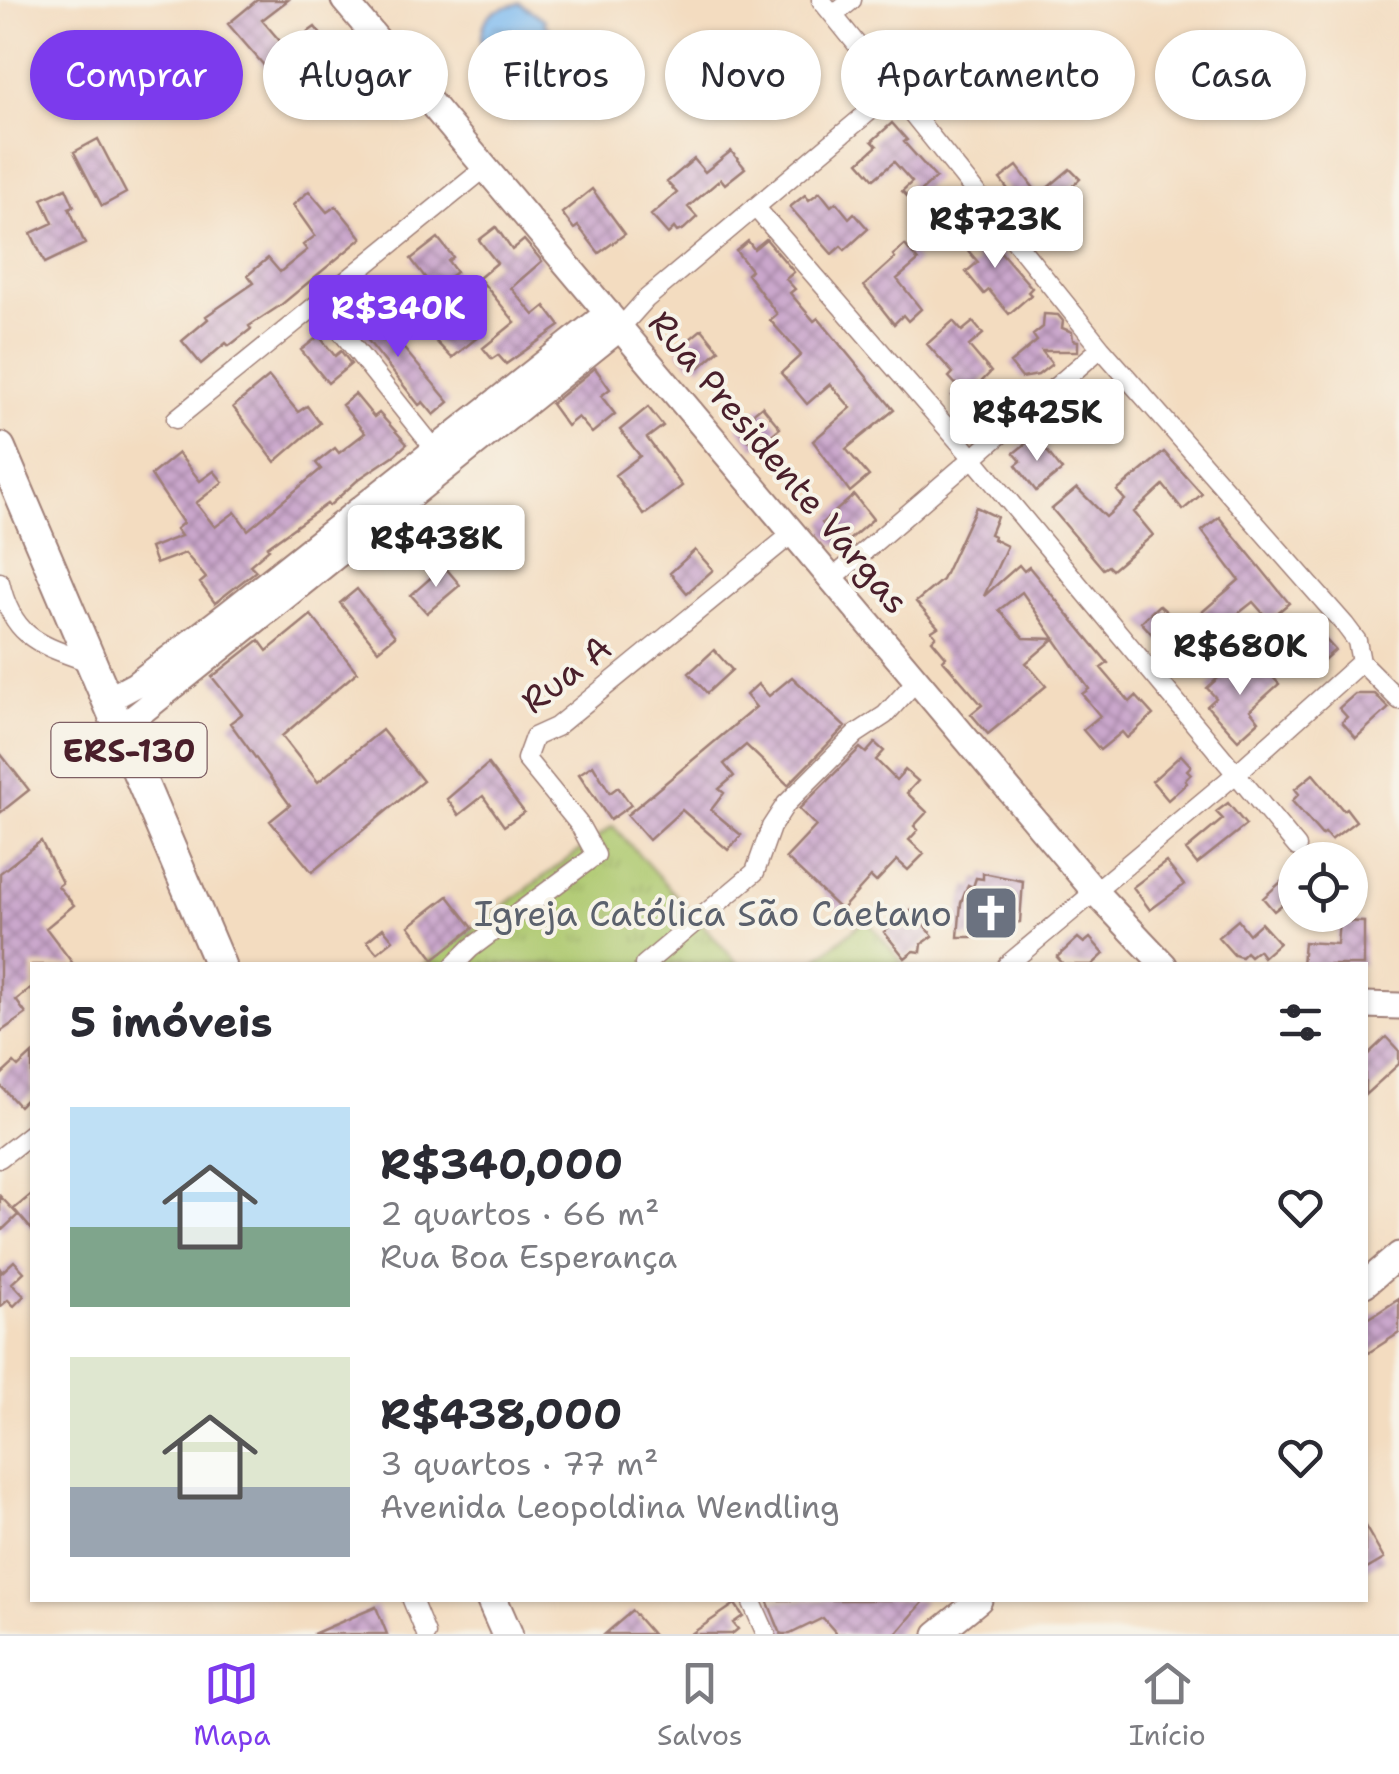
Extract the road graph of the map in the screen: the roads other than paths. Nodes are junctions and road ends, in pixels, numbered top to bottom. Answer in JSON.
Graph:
{"nodes":[{"id":1,"x":344,"y":0,"type":"edge"},
{"id":2,"x":821,"y":0,"type":"edge"},
{"id":3,"x":852,"y":0,"type":"edge"},
{"id":4,"x":834,"y":15,"type":"junction"},
{"id":5,"x":846,"y":30,"type":"edge"},
{"id":6,"x":860,"y":120,"type":"edge"},
{"id":7,"x":920,"y":120,"type":"edge"},
{"id":8,"x":484,"y":168,"type":"junction"},
{"id":9,"x":754,"y":207,"type":"junction"},
{"id":10,"x":320,"y":305,"type":"junction"},
{"id":11,"x":614,"y":320,"type":"junction"},
{"id":12,"x":1101,"y":348,"type":"junction"},
{"id":13,"x":176,"y":420,"type":"dead end"},
{"id":14,"x":0,"y":448,"type":"edge"},
{"id":15,"x":442,"y":458,"type":"junction"},
{"id":16,"x":974,"y":459,"type":"junction"},
{"id":17,"x":793,"y":533,"type":"junction"},
{"id":18,"x":832,"y":579,"type":"junction"},
{"id":19,"x":0,"y":582,"type":"edge"},
{"id":20,"x":91,"y":662,"type":"junction"},
{"id":21,"x":1361,"y":662,"type":"junction"},
{"id":22,"x":917,"y":680,"type":"junction"},
{"id":23,"x":107,"y":700,"type":"junction"},
{"id":24,"x":1399,"y":700,"type":"edge"},
{"id":25,"x":120,"y":728,"type":"junction"},
{"id":26,"x":1236,"y":773,"type":"junction"},
{"id":27,"x":1293,"y":842,"type":"edge"},
{"id":28,"x":1095,"y":892,"type":"junction"},
{"id":29,"x":219,"y":962,"type":"edge"},
{"id":30,"x":457,"y":962,"type":"edge"},
{"id":31,"x":648,"y":962,"type":"edge"},
{"id":32,"x":1011,"y":962,"type":"edge"},
{"id":33,"x":1161,"y":962,"type":"edge"},
{"id":34,"x":1368,"y":1005,"type":"edge"},
{"id":35,"x":1399,"y":1006,"type":"edge"},
{"id":36,"x":30,"y":1135,"type":"edge"},
{"id":37,"x":0,"y":1158,"type":"edge"},
{"id":38,"x":1399,"y":1255,"type":"edge"},
{"id":39,"x":1368,"y":1281,"type":"edge"},
{"id":40,"x":413,"y":1602,"type":"edge"},
{"id":41,"x":493,"y":1602,"type":"edge"},
{"id":42,"x":752,"y":1602,"type":"edge"},
{"id":43,"x":976,"y":1602,"type":"edge"},
{"id":44,"x":426,"y":1634,"type":"edge"},
{"id":45,"x":507,"y":1634,"type":"edge"},
{"id":46,"x":766,"y":1634,"type":"edge"},
{"id":47,"x":936,"y":1634,"type":"edge"}],
"edges":[{"from":1,"to":8,"type":"main road","name":"Rua Presidente Vargas"},
{"from":2,"to":4,"type":"street"},
{"from":3,"to":4,"type":"street"},
{"from":4,"to":5,"type":"street"},
{"from":6,"to":9,"type":"street"},
{"from":7,"to":12,"type":"street"},
{"from":8,"to":10,"type":"street"},
{"from":8,"to":11,"type":"main road","name":"Rua Presidente Vargas"},
{"from":9,"to":11,"type":"street"},
{"from":9,"to":16,"type":"street"},
{"from":10,"to":13,"type":"street"},
{"from":10,"to":15,"type":"street"},
{"from":11,"to":15,"type":"main road"},
{"from":11,"to":17,"type":"main road","name":"Rua Presidente Vargas"},
{"from":12,"to":16,"type":"street"},
{"from":12,"to":21,"type":"street"},
{"from":14,"to":20,"type":"main road","number":"ERS-130"},
{"from":15,"to":23,"type":"main road"},
{"from":15,"to":25,"type":"main road"},
{"from":16,"to":18,"type":"street"},
{"from":16,"to":26,"type":"street"},
{"from":17,"to":18,"type":"main road","name":"Rua Presidente Vargas"},
{"from":17,"to":30,"type":"street","name":"Rua A"},
{"from":18,"to":22,"type":"main road","name":"Rua Presidente Vargas"},
{"from":19,"to":20,"type":"street"},
{"from":20,"to":23,"type":"main road","number":"ERS-130"},
{"from":21,"to":24,"type":"street"},
{"from":21,"to":26,"type":"street"},
{"from":22,"to":28,"type":"main road","name":"Rua Presidente Vargas"},
{"from":22,"to":31,"type":"street"},
{"from":23,"to":25,"type":"main road","number":"ERS-130"},
{"from":25,"to":29,"type":"main road","number":"ERS-130"},
{"from":26,"to":27,"type":"street"},
{"from":26,"to":28,"type":"street"},
{"from":28,"to":32,"type":"street"},
{"from":28,"to":33,"type":"main road","name":"Rua Presidente Vargas"},
{"from":34,"to":35,"type":"main road"},
{"from":36,"to":37,"type":"street"},
{"from":38,"to":39,"type":"main road"},
{"from":40,"to":44,"type":"street"},
{"from":41,"to":45,"type":"main road"},
{"from":42,"to":46,"type":"street"},
{"from":43,"to":47,"type":"main road"}]}
